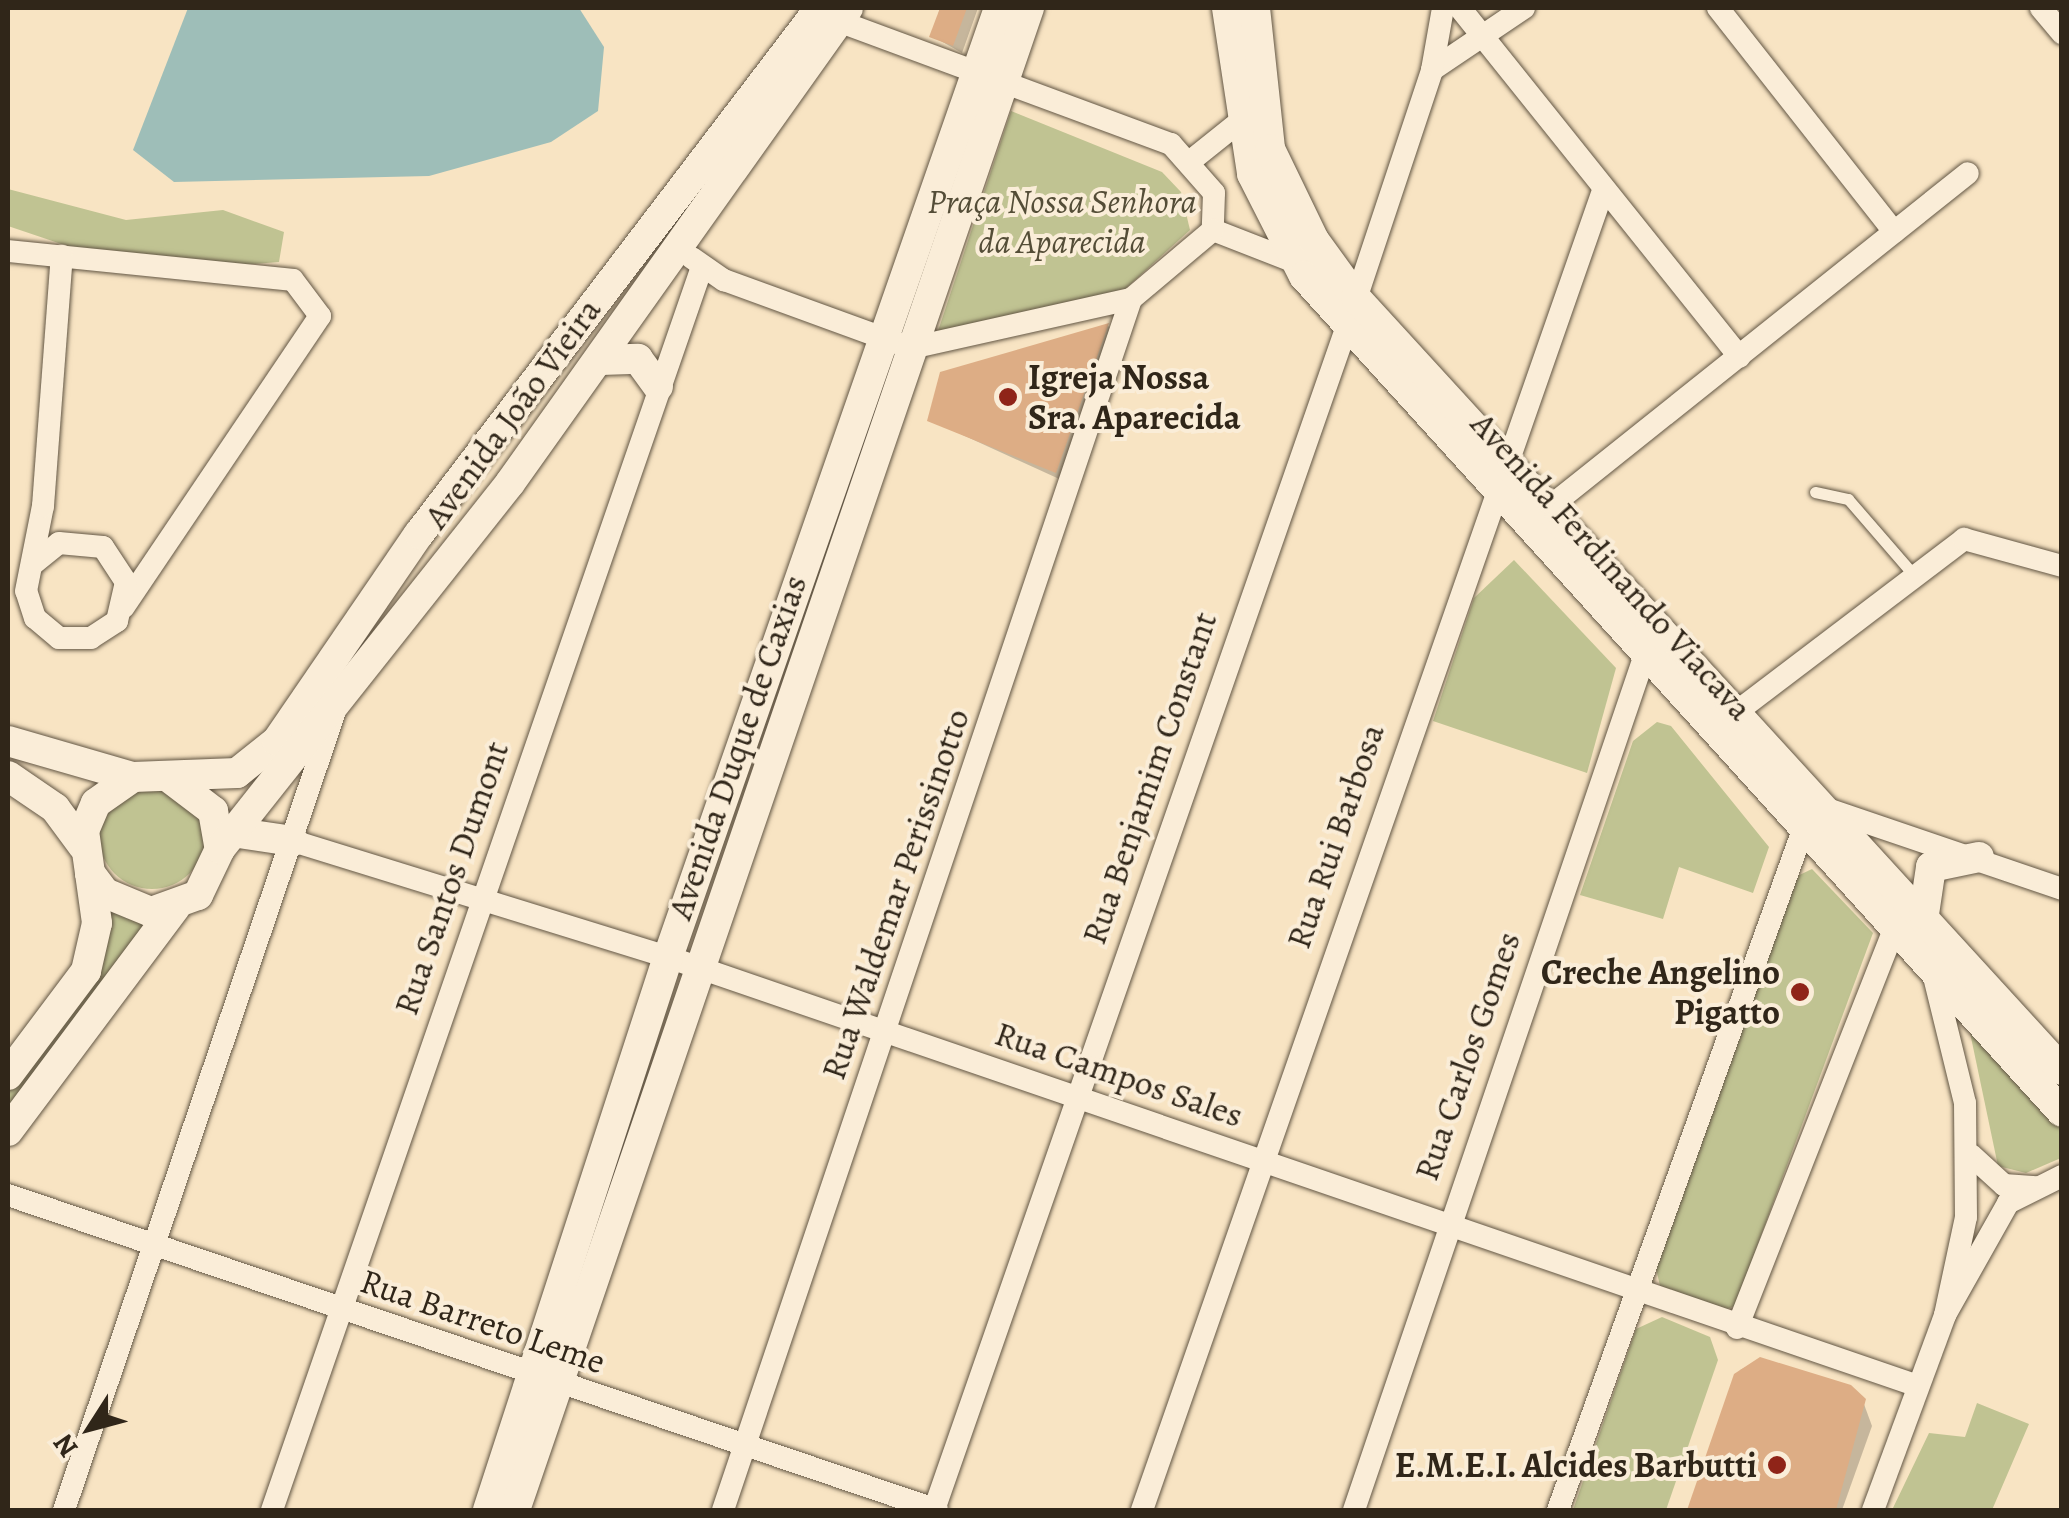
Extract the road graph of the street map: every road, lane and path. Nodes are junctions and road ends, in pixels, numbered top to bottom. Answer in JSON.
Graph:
{"nodes":[{"id":1,"x":1000,"y":8,"type":"edge"},
{"id":2,"x":1028,"y":8,"type":"edge"},
{"id":3,"x":1227,"y":8,"type":"edge"},
{"id":4,"x":1255,"y":8,"type":"edge"},
{"id":5,"x":1443,"y":8,"type":"edge"},
{"id":6,"x":1460,"y":8,"type":"edge"},
{"id":7,"x":1524,"y":8,"type":"edge"},
{"id":8,"x":1718,"y":8,"type":"edge"},
{"id":9,"x":2042,"y":8,"type":"edge"},
{"id":10,"x":835,"y":12,"type":"edge"},
{"id":11,"x":2062,"y":34,"type":"edge"},
{"id":12,"x":1486,"y":40,"type":"junction"},
{"id":13,"x":1432,"y":70,"type":"junction"},
{"id":14,"x":990,"y":77,"type":"junction"},
{"id":15,"x":1238,"y":123,"type":"junction"},
{"id":16,"x":1192,"y":159,"type":"junction"},
{"id":17,"x":1968,"y":173,"type":"dead end"},
{"id":18,"x":1604,"y":188,"type":"junction"},
{"id":19,"x":1213,"y":230,"type":"junction"},
{"id":20,"x":1894,"y":232,"type":"junction"},
{"id":21,"x":677,"y":240,"type":"junction"},
{"id":22,"x":8,"y":251,"type":"edge"},
{"id":23,"x":62,"y":256,"type":"junction"},
{"id":24,"x":1295,"y":262,"type":"junction"},
{"id":25,"x":702,"y":270,"type":"junction"},
{"id":26,"x":1356,"y":298,"type":"junction"},
{"id":27,"x":1131,"y":299,"type":"junction"},
{"id":28,"x":1346,"y":329,"type":"junction"},
{"id":29,"x":880,"y":337,"type":"junction"},
{"id":30,"x":911,"y":348,"type":"junction"},
{"id":31,"x":1740,"y":356,"type":"junction"},
{"id":32,"x":601,"y":360,"type":"junction"},
{"id":33,"x":658,"y":386,"type":"junction"},
{"id":34,"x":1500,"y":478,"type":"junction"},
{"id":35,"x":1815,"y":492,"type":"dead end"},
{"id":36,"x":43,"y":506,"type":"junction"},
{"id":37,"x":1536,"y":518,"type":"junction"},
{"id":38,"x":59,"y":543,"type":"junction"},
{"id":39,"x":170,"y":544,"type":"junction"},
{"id":40,"x":2062,"y":566,"type":"edge"},
{"id":41,"x":123,"y":571,"type":"junction"},
{"id":42,"x":23,"y":572,"type":"edge"},
{"id":43,"x":1912,"y":573,"type":"junction"},
{"id":44,"x":124,"y":607,"type":"junction"},
{"id":45,"x":8,"y":617,"type":"edge"},
{"id":46,"x":35,"y":618,"type":"junction"},
{"id":47,"x":1654,"y":628,"type":"junction"},
{"id":48,"x":1643,"y":658,"type":"junction"},
{"id":49,"x":335,"y":712,"type":"junction"},
{"id":50,"x":1735,"y":713,"type":"junction"},
{"id":51,"x":8,"y":741,"type":"edge"},
{"id":52,"x":8,"y":776,"type":"edge"},
{"id":53,"x":167,"y":776,"type":"junction"},
{"id":54,"x":133,"y":777,"type":"junction"},
{"id":55,"x":1827,"y":809,"type":"junction"},
{"id":56,"x":1803,"y":830,"type":"junction"},
{"id":57,"x":226,"y":841,"type":"junction"},
{"id":58,"x":293,"y":841,"type":"junction"},
{"id":59,"x":1979,"y":858,"type":"junction"},
{"id":60,"x":87,"y":860,"type":"junction"},
{"id":61,"x":2062,"y":888,"type":"edge"},
{"id":62,"x":481,"y":899,"type":"junction"},
{"id":63,"x":175,"y":908,"type":"junction"},
{"id":64,"x":1924,"y":914,"type":"junction"},
{"id":65,"x":1895,"y":927,"type":"junction"},
{"id":66,"x":668,"y":957,"type":"junction"},
{"id":67,"x":1931,"y":966,"type":"junction"},
{"id":68,"x":700,"y":969,"type":"junction"},
{"id":69,"x":886,"y":1031,"type":"junction"},
{"id":70,"x":2062,"y":1070,"type":"edge"},
{"id":71,"x":8,"y":1075,"type":"edge"},
{"id":72,"x":1076,"y":1096,"type":"junction"},
{"id":73,"x":2062,"y":1112,"type":"edge"},
{"id":74,"x":8,"y":1131,"type":"edge"},
{"id":75,"x":1971,"y":1156,"type":"junction"},
{"id":76,"x":1260,"y":1160,"type":"junction"},
{"id":77,"x":2062,"y":1176,"type":"edge"},
{"id":78,"x":2039,"y":1186,"type":"junction"},
{"id":79,"x":8,"y":1195,"type":"edge"},
{"id":80,"x":1446,"y":1226,"type":"junction"},
{"id":81,"x":153,"y":1244,"type":"junction"},
{"id":82,"x":1635,"y":1288,"type":"junction"},
{"id":83,"x":342,"y":1310,"type":"junction"},
{"id":84,"x":1945,"y":1315,"type":"junction"},
{"id":85,"x":1737,"y":1328,"type":"junction"},
{"id":86,"x":546,"y":1380,"type":"junction"},
{"id":87,"x":1918,"y":1386,"type":"junction"},
{"id":88,"x":745,"y":1446,"type":"junction"},
{"id":89,"x":64,"y":1510,"type":"edge"},
{"id":90,"x":272,"y":1510,"type":"edge"},
{"id":91,"x":488,"y":1510,"type":"edge"},
{"id":92,"x":516,"y":1510,"type":"edge"},
{"id":93,"x":722,"y":1510,"type":"edge"},
{"id":94,"x":935,"y":1510,"type":"edge"},
{"id":95,"x":1142,"y":1510,"type":"edge"},
{"id":96,"x":1354,"y":1510,"type":"edge"},
{"id":97,"x":1558,"y":1510,"type":"edge"},
{"id":98,"x":1873,"y":1510,"type":"edge"}],
"edges":[{"from":1,"to":14,"type":"street","name":"Avenida Duque de Caxias"},
{"from":2,"to":14,"type":"street","name":"Avenida Duque de Caxias"},
{"from":3,"to":15,"type":"street","name":"Avenida Ferdinando Viacava"},
{"from":4,"to":26,"type":"street","name":"Avenida Ferdinando Viacava"},
{"from":5,"to":13,"type":"street","name":"Rua Benjamim Constant"},
{"from":6,"to":12,"type":"street"},
{"from":7,"to":12,"type":"street"},
{"from":8,"to":20,"type":"street"},
{"from":9,"to":11,"type":"street"},
{"from":10,"to":14,"type":"street"},
{"from":10,"to":21,"type":"street","name":"Avenida João Vieira"},
{"from":10,"to":53,"type":"street","name":"Avenida João Vieira"},
{"from":12,"to":13,"type":"street"},
{"from":12,"to":18,"type":"street"},
{"from":13,"to":26,"type":"street","name":"Rua Benjamim Constant"},
{"from":14,"to":16,"type":"street"},
{"from":14,"to":29,"type":"street","name":"Avenida Duque de Caxias"},
{"from":14,"to":30,"type":"street","name":"Avenida Duque de Caxias"},
{"from":15,"to":16,"type":"street"},
{"from":15,"to":24,"type":"street","name":"Avenida Ferdinando Viacava"},
{"from":16,"to":19,"type":"street"},
{"from":17,"to":20,"type":"street"},
{"from":18,"to":31,"type":"street"},
{"from":18,"to":34,"type":"street","name":"Rua Rui Barbosa"},
{"from":19,"to":24,"type":"street"},
{"from":19,"to":27,"type":"street"},
{"from":20,"to":31,"type":"street"},
{"from":21,"to":25,"type":"street"},
{"from":21,"to":32,"type":"street","name":"Avenida João Vieira"},
{"from":22,"to":23,"type":"street"},
{"from":23,"to":36,"type":"street"},
{"from":23,"to":39,"type":"street"},
{"from":24,"to":28,"type":"street","name":"Avenida Ferdinando Viacava"},
{"from":25,"to":29,"type":"street"},
{"from":25,"to":33,"type":"street","name":"Rua Santos Dumont"},
{"from":26,"to":28,"type":"street","name":"Rua Benjamim Constant"},
{"from":26,"to":34,"type":"street","name":"Avenida Ferdinando Viacava"},
{"from":27,"to":30,"type":"street"},
{"from":27,"to":69,"type":"street","name":"Rua Waldemar Perissinotto"},
{"from":28,"to":34,"type":"street","name":"Avenida Ferdinando Viacava"},
{"from":28,"to":72,"type":"street","name":"Rua Benjamim Constant"},
{"from":29,"to":30,"type":"street"},
{"from":29,"to":66,"type":"street","name":"Avenida Duque de Caxias"},
{"from":30,"to":68,"type":"street","name":"Avenida Duque de Caxias"},
{"from":31,"to":37,"type":"street"},
{"from":32,"to":33,"type":"street"},
{"from":32,"to":49,"type":"street","name":"Avenida João Vieira"},
{"from":33,"to":62,"type":"street","name":"Rua Santos Dumont"},
{"from":34,"to":37,"type":"street","name":"Avenida Ferdinando Viacava"},
{"from":34,"to":76,"type":"street","name":"Rua Rui Barbosa"},
{"from":35,"to":43,"type":"lane"},
{"from":36,"to":38,"type":"street"},
{"from":36,"to":42,"type":"street"},
{"from":37,"to":47,"type":"street","name":"Avenida Ferdinando Viacava"},
{"from":37,"to":48,"type":"street","name":"Avenida Ferdinando Viacava"},
{"from":38,"to":41,"type":"street"},
{"from":38,"to":42,"type":"street"},
{"from":39,"to":41,"type":"street"},
{"from":39,"to":44,"type":"street"},
{"from":40,"to":43,"type":"street"},
{"from":41,"to":44,"type":"street"},
{"from":42,"to":46,"type":"street"},
{"from":43,"to":50,"type":"street"},
{"from":44,"to":46,"type":"street"},
{"from":45,"to":46,"type":"street"},
{"from":47,"to":48,"type":"street","name":"Rua Carlos Gomes"},
{"from":47,"to":50,"type":"street","name":"Avenida Ferdinando Viacava"},
{"from":48,"to":56,"type":"street","name":"Avenida Ferdinando Viacava"},
{"from":48,"to":80,"type":"street","name":"Rua Carlos Gomes"},
{"from":49,"to":57,"type":"street","name":"Avenida João Vieira"},
{"from":49,"to":58,"type":"street"},
{"from":50,"to":55,"type":"street","name":"Avenida Ferdinando Viacava"},
{"from":51,"to":54,"type":"street"},
{"from":52,"to":60,"type":"street"},
{"from":53,"to":54,"type":"street"},
{"from":53,"to":57,"type":"street"},
{"from":54,"to":60,"type":"street"},
{"from":55,"to":56,"type":"street"},
{"from":55,"to":59,"type":"street"},
{"from":55,"to":64,"type":"street","name":"Avenida Ferdinando Viacava"},
{"from":56,"to":65,"type":"street","name":"Avenida Ferdinando Viacava"},
{"from":56,"to":82,"type":"street"},
{"from":57,"to":58,"type":"street"},
{"from":57,"to":63,"type":"street"},
{"from":58,"to":62,"type":"street","name":"Rua Campos Sales"},
{"from":58,"to":81,"type":"street"},
{"from":59,"to":61,"type":"street"},
{"from":59,"to":64,"type":"street"},
{"from":60,"to":63,"type":"street"},
{"from":60,"to":71,"type":"street"},
{"from":62,"to":66,"type":"street","name":"Rua Campos Sales"},
{"from":62,"to":83,"type":"street","name":"Rua Santos Dumont"},
{"from":63,"to":74,"type":"street"},
{"from":64,"to":70,"type":"street","name":"Avenida Ferdinando Viacava"},
{"from":65,"to":67,"type":"street","name":"Avenida Ferdinando Viacava"},
{"from":65,"to":85,"type":"street"},
{"from":66,"to":68,"type":"street","name":"Rua Campos Sales"},
{"from":66,"to":86,"type":"street","name":"Avenida Duque de Caxias"},
{"from":67,"to":73,"type":"street","name":"Avenida Ferdinando Viacava"},
{"from":67,"to":75,"type":"street"},
{"from":68,"to":69,"type":"street","name":"Rua Campos Sales"},
{"from":68,"to":86,"type":"street","name":"Avenida Duque de Caxias"},
{"from":69,"to":72,"type":"street","name":"Rua Campos Sales"},
{"from":69,"to":88,"type":"street","name":"Rua Waldemar Perissinotto"},
{"from":72,"to":76,"type":"street","name":"Rua Campos Sales"},
{"from":72,"to":94,"type":"street","name":"Rua Benjamim Constant"},
{"from":75,"to":78,"type":"street"},
{"from":75,"to":84,"type":"street"},
{"from":76,"to":80,"type":"street","name":"Rua Campos Sales"},
{"from":76,"to":95,"type":"street","name":"Rua Rui Barbosa"},
{"from":77,"to":78,"type":"street"},
{"from":78,"to":84,"type":"street"},
{"from":79,"to":81,"type":"street","name":"Rua Barreto Leme"},
{"from":80,"to":82,"type":"street","name":"Rua Campos Sales"},
{"from":80,"to":96,"type":"street","name":"Rua Carlos Gomes"},
{"from":81,"to":83,"type":"street","name":"Rua Barreto Leme"},
{"from":81,"to":89,"type":"street"},
{"from":82,"to":85,"type":"street","name":"Rua Campos Sales"},
{"from":82,"to":97,"type":"street"},
{"from":83,"to":86,"type":"street","name":"Rua Barreto Leme"},
{"from":83,"to":90,"type":"street","name":"Rua Santos Dumont"},
{"from":84,"to":87,"type":"street"},
{"from":85,"to":87,"type":"street","name":"Rua Campos Sales"},
{"from":86,"to":88,"type":"street","name":"Rua Barreto Leme"},
{"from":86,"to":91,"type":"street","name":"Avenida Duque de Caxias"},
{"from":86,"to":92,"type":"street","name":"Avenida Duque de Caxias"},
{"from":87,"to":98,"type":"street"},
{"from":88,"to":93,"type":"street","name":"Rua Waldemar Perissinotto"},
{"from":88,"to":94,"type":"street","name":"Rua Barreto Leme"}]}
